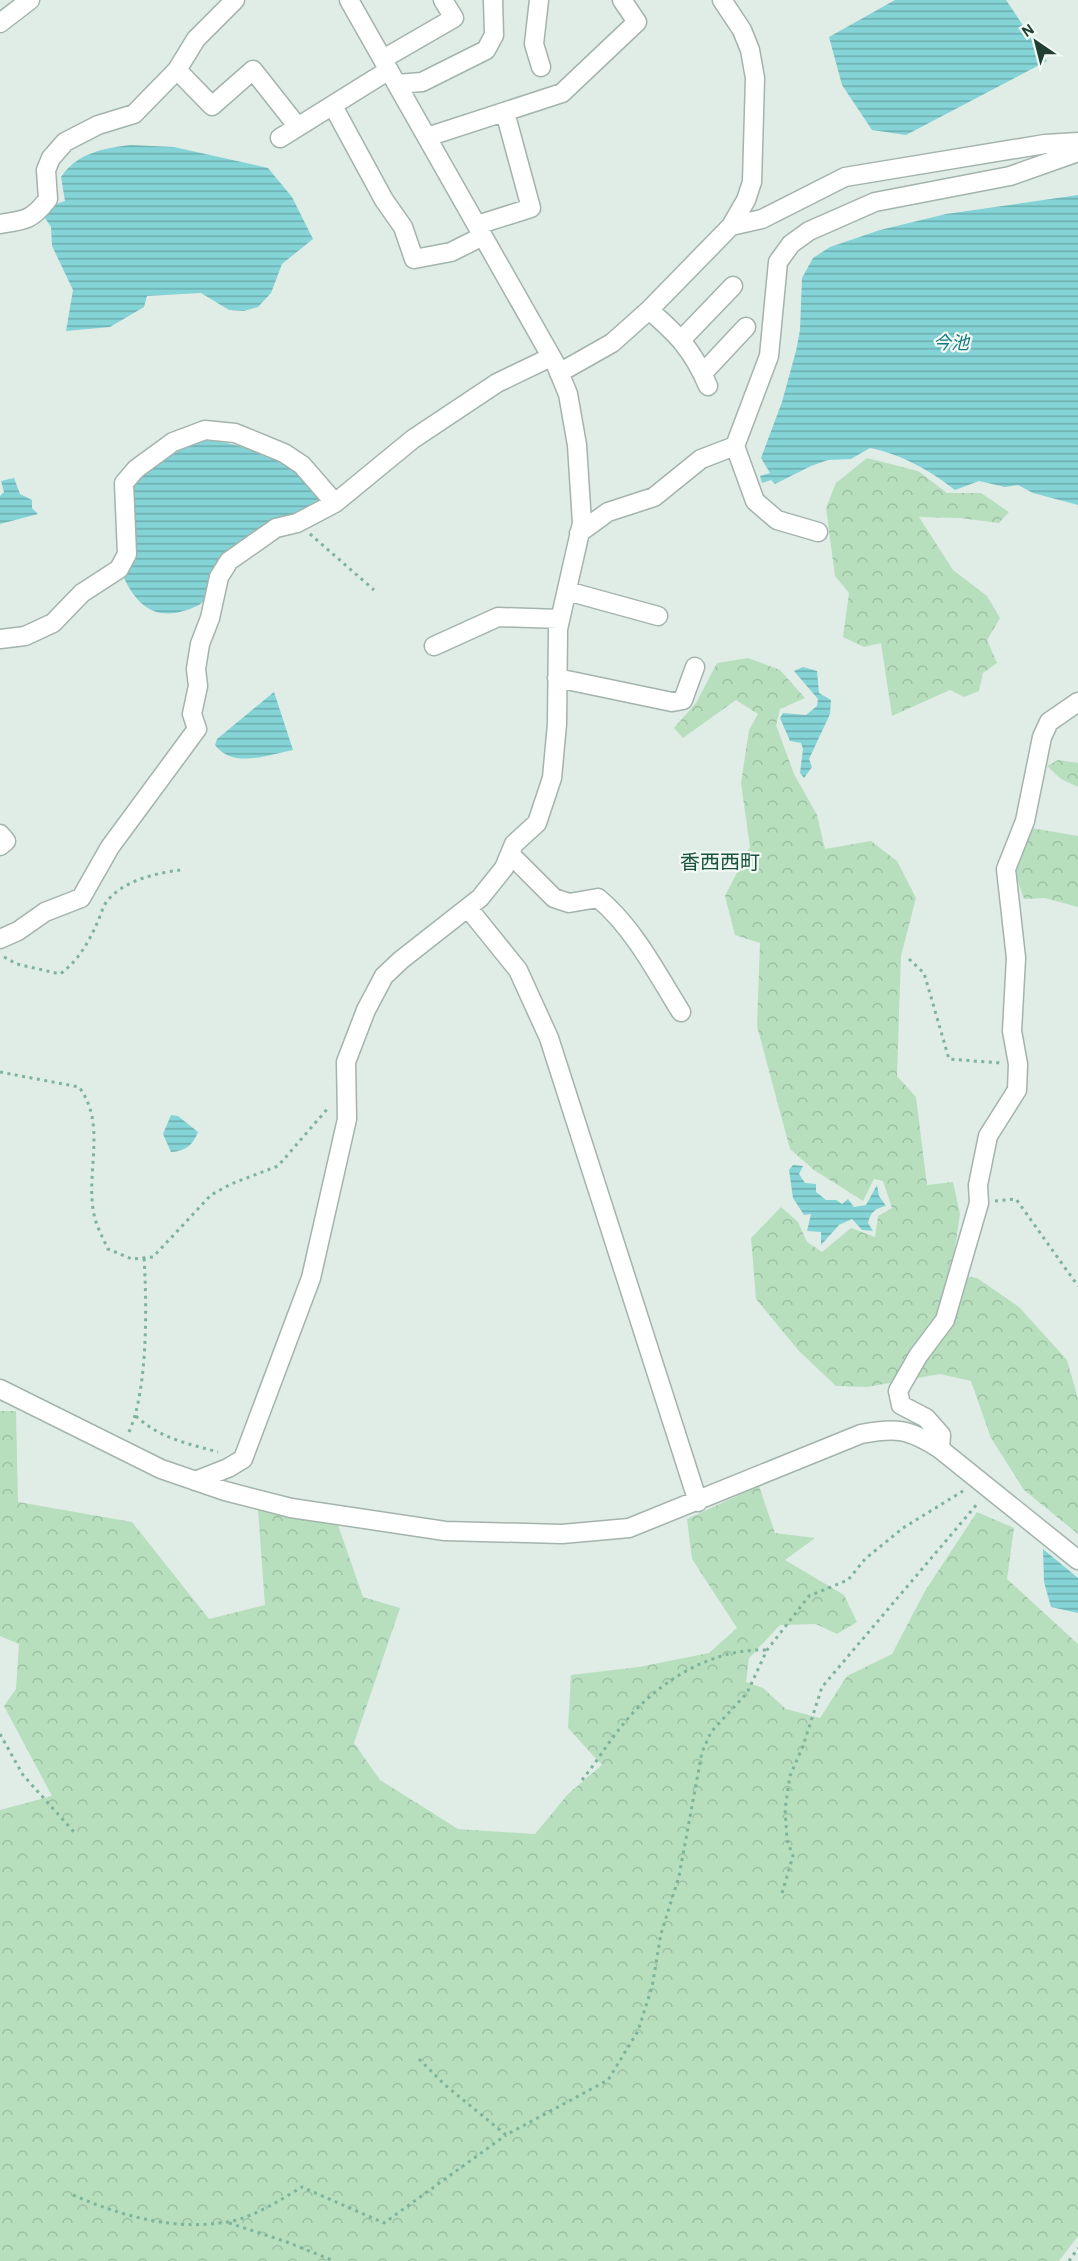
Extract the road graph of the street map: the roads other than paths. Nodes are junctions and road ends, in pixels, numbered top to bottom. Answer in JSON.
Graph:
{"nodes":[{"id":1,"x":30,"y":0,"type":"edge"},
{"id":2,"x":235,"y":0,"type":"edge"},
{"id":3,"x":349,"y":0,"type":"edge"},
{"id":4,"x":443,"y":0,"type":"edge"},
{"id":5,"x":493,"y":0,"type":"edge"},
{"id":6,"x":539,"y":0,"type":"edge"},
{"id":7,"x":622,"y":0,"type":"edge"},
{"id":8,"x":722,"y":0,"type":"edge"},
{"id":9,"x":0,"y":23,"type":"edge"},
{"id":10,"x":541,"y":67,"type":"dead end"},
{"id":11,"x":177,"y":70,"type":"junction"},
{"id":12,"x":390,"y":71,"type":"junction"},
{"id":13,"x":333,"y":106,"type":"junction"},
{"id":14,"x":506,"y":112,"type":"junction"},
{"id":15,"x":298,"y":127,"type":"junction"},
{"id":16,"x":427,"y":137,"type":"junction"},
{"id":17,"x":280,"y":138,"type":"dead end"},
{"id":18,"x":1078,"y":142,"type":"edge"},
{"id":19,"x":1078,"y":152,"type":"edge"},
{"id":20,"x":0,"y":224,"type":"edge"},
{"id":21,"x":731,"y":226,"type":"junction"},
{"id":22,"x":480,"y":230,"type":"junction"},
{"id":23,"x":733,"y":286,"type":"dead end"},
{"id":24,"x":649,"y":310,"type":"junction"},
{"id":25,"x":746,"y":327,"type":"dead end"},
{"id":26,"x":682,"y":339,"type":"junction"},
{"id":27,"x":555,"y":365,"type":"junction"},
{"id":28,"x":735,"y":446,"type":"junction"},
{"id":29,"x":335,"y":503,"type":"junction"},
{"id":30,"x":818,"y":532,"type":"dead end"},
{"id":31,"x":579,"y":533,"type":"junction"},
{"id":32,"x":567,"y":591,"type":"junction"},
{"id":33,"x":658,"y":616,"type":"dead end"},
{"id":34,"x":560,"y":620,"type":"junction"},
{"id":35,"x":0,"y":639,"type":"edge"},
{"id":36,"x":434,"y":646,"type":"dead end"},
{"id":37,"x":696,"y":666,"type":"dead end"},
{"id":38,"x":557,"y":678,"type":"junction"},
{"id":39,"x":1078,"y":702,"type":"edge"},
{"id":40,"x":0,"y":834,"type":"edge"},
{"id":41,"x":0,"y":846,"type":"edge"},
{"id":42,"x":510,"y":854,"type":"junction"},
{"id":43,"x":468,"y":908,"type":"junction"},
{"id":44,"x":0,"y":939,"type":"edge"},
{"id":45,"x":681,"y":1012,"type":"dead end"},
{"id":46,"x":0,"y":1389,"type":"edge"},
{"id":47,"x":940,"y":1449,"type":"junction"},
{"id":48,"x":195,"y":1481,"type":"junction"},
{"id":49,"x":698,"y":1502,"type":"junction"},
{"id":50,"x":1078,"y":1560,"type":"edge"}],
"edges":[{"from":1,"to":9,"type":"street"},
{"from":2,"to":11,"type":"street"},
{"from":3,"to":12,"type":"street"},
{"from":4,"to":12,"type":"street"},
{"from":5,"to":12,"type":"street"},
{"from":6,"to":10,"type":"street"},
{"from":7,"to":14,"type":"street"},
{"from":8,"to":21,"type":"street"},
{"from":11,"to":15,"type":"street"},
{"from":11,"to":20,"type":"street"},
{"from":12,"to":13,"type":"street"},
{"from":12,"to":16,"type":"street"},
{"from":13,"to":15,"type":"street"},
{"from":13,"to":22,"type":"street"},
{"from":14,"to":16,"type":"street"},
{"from":14,"to":22,"type":"street"},
{"from":15,"to":17,"type":"street"},
{"from":16,"to":22,"type":"street"},
{"from":18,"to":21,"type":"street"},
{"from":19,"to":28,"type":"street"},
{"from":21,"to":24,"type":"street"},
{"from":22,"to":27,"type":"street"},
{"from":23,"to":26,"type":"street"},
{"from":24,"to":26,"type":"street"},
{"from":24,"to":27,"type":"street"},
{"from":25,"to":26,"type":"street"},
{"from":27,"to":29,"type":"street"},
{"from":27,"to":31,"type":"street"},
{"from":28,"to":30,"type":"street"},
{"from":28,"to":31,"type":"street"},
{"from":29,"to":35,"type":"street"},
{"from":29,"to":44,"type":"street"},
{"from":31,"to":32,"type":"street"},
{"from":32,"to":33,"type":"street"},
{"from":32,"to":34,"type":"street"},
{"from":34,"to":36,"type":"street"},
{"from":34,"to":38,"type":"street"},
{"from":37,"to":38,"type":"street"},
{"from":38,"to":42,"type":"street"},
{"from":39,"to":47,"type":"street"},
{"from":40,"to":41,"type":"street"},
{"from":42,"to":43,"type":"street"},
{"from":42,"to":45,"type":"street"},
{"from":43,"to":48,"type":"street"},
{"from":43,"to":49,"type":"street"},
{"from":46,"to":48,"type":"street"},
{"from":47,"to":49,"type":"street"},
{"from":47,"to":50,"type":"street"},
{"from":48,"to":49,"type":"street"}]}
